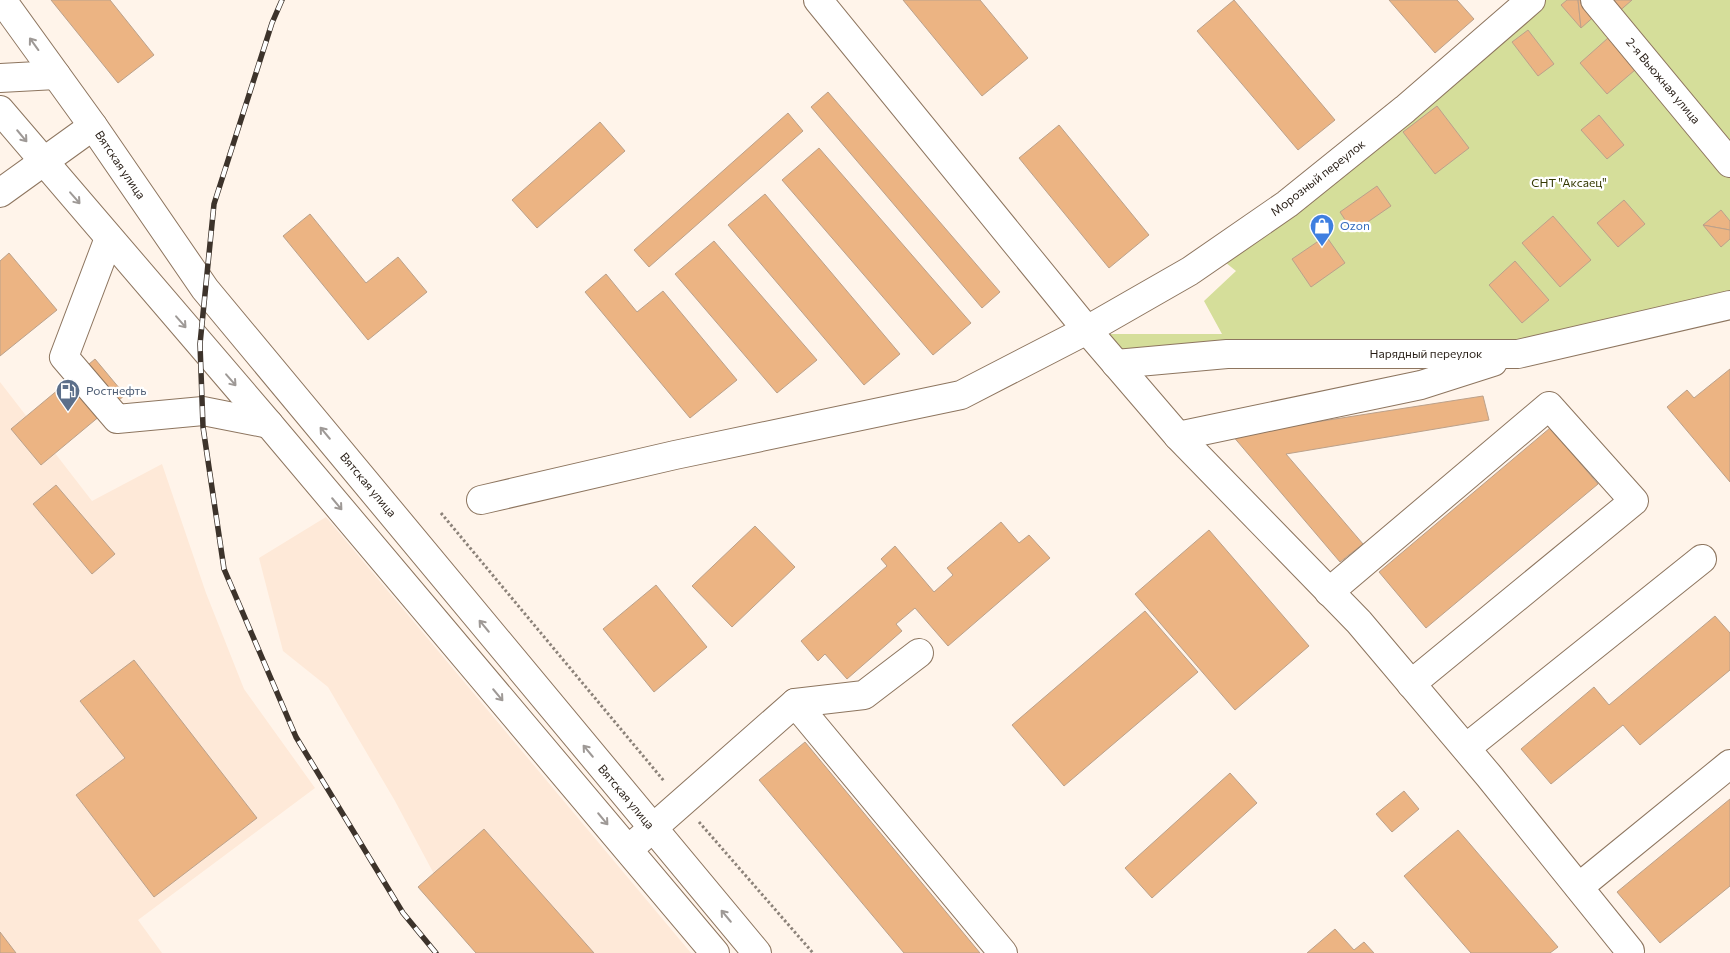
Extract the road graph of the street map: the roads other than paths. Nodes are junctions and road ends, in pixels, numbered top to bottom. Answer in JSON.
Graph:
{"nodes":[{"id":1,"x":2,"y":0,"type":"edge"},
{"id":2,"x":818,"y":0,"type":"edge"},
{"id":3,"x":1531,"y":0,"type":"edge"},
{"id":4,"x":1595,"y":0,"type":"edge"},
{"id":5,"x":56,"y":74,"type":"junction"},
{"id":6,"x":0,"y":78,"type":"edge"},
{"id":7,"x":0,"y":110,"type":"edge"},
{"id":8,"x":94,"y":126,"type":"junction"},
{"id":9,"x":43,"y":161,"type":"junction"},
{"id":10,"x":1730,"y":163,"type":"edge"},
{"id":11,"x":0,"y":193,"type":"edge"},
{"id":12,"x":109,"y":238,"type":"junction"},
{"id":13,"x":1730,"y":305,"type":"edge"},
{"id":14,"x":1088,"y":330,"type":"junction"},
{"id":15,"x":1518,"y":354,"type":"junction"},
{"id":16,"x":1116,"y":364,"type":"junction"},
{"id":17,"x":269,"y":424,"type":"junction"},
{"id":18,"x":1178,"y":436,"type":"junction"},
{"id":19,"x":481,"y":500,"type":"dead end"},
{"id":20,"x":1702,"y":559,"type":"dead end"},
{"id":21,"x":1329,"y":592,"type":"junction"},
{"id":22,"x":919,"y":653,"type":"dead end"},
{"id":23,"x":1411,"y":684,"type":"junction"},
{"id":24,"x":795,"y":703,"type":"junction"},
{"id":25,"x":1466,"y":748,"type":"junction"},
{"id":26,"x":1730,"y":764,"type":"edge"},
{"id":27,"x":652,"y":828,"type":"junction"},
{"id":28,"x":629,"y":849,"type":"junction"},
{"id":29,"x":1579,"y":887,"type":"junction"},
{"id":30,"x":1630,"y":950,"type":"dead end"},
{"id":31,"x":715,"y":953,"type":"edge"},
{"id":32,"x":757,"y":953,"type":"edge"},
{"id":33,"x":1003,"y":953,"type":"edge"}],
"edges":[{"from":5,"to":1,"type":"main road","name":"Вятская улица","one_way":true},
{"from":2,"to":14,"type":"main road"},
{"from":3,"to":14,"type":"main road","name":"Морозный переулок"},
{"from":4,"to":10,"type":"main road","name":"2-я Вьюжная улица"},
{"from":5,"to":6,"type":"main road"},
{"from":5,"to":8,"type":"main road","name":"Вятская улица"},
{"from":7,"to":9,"type":"main road","one_way":true},
{"from":8,"to":9,"type":"main road"},
{"from":27,"to":8,"type":"main road","name":"Вятская улица","one_way":true},
{"from":9,"to":11,"type":"main road"},
{"from":9,"to":12,"type":"main road","one_way":true},
{"from":12,"to":17,"type":"main road","one_way":true},
{"from":12,"to":17,"type":"main road"},
{"from":13,"to":15,"type":"main road","name":"Нарядный переулок"},
{"from":14,"to":16,"type":"main road"},
{"from":14,"to":19,"type":"main road","name":"Морозный переулок"},
{"from":15,"to":16,"type":"main road","name":"Нарядный переулок"},
{"from":15,"to":18,"type":"main road"},
{"from":16,"to":18,"type":"main road"},
{"from":17,"to":28,"type":"main road","one_way":true},
{"from":18,"to":21,"type":"main road"},
{"from":20,"to":25,"type":"main road"},
{"from":21,"to":23,"type":"main road"},
{"from":21,"to":23,"type":"main road"},
{"from":22,"to":24,"type":"main road"},
{"from":23,"to":25,"type":"main road"},
{"from":24,"to":27,"type":"main road"},
{"from":24,"to":33,"type":"main road"},
{"from":25,"to":29,"type":"main road"},
{"from":26,"to":29,"type":"main road"},
{"from":27,"to":28,"type":"main road"},
{"from":32,"to":27,"type":"main road","name":"Вятская улица","one_way":true},
{"from":28,"to":31,"type":"main road"},
{"from":29,"to":30,"type":"main road"}]}
